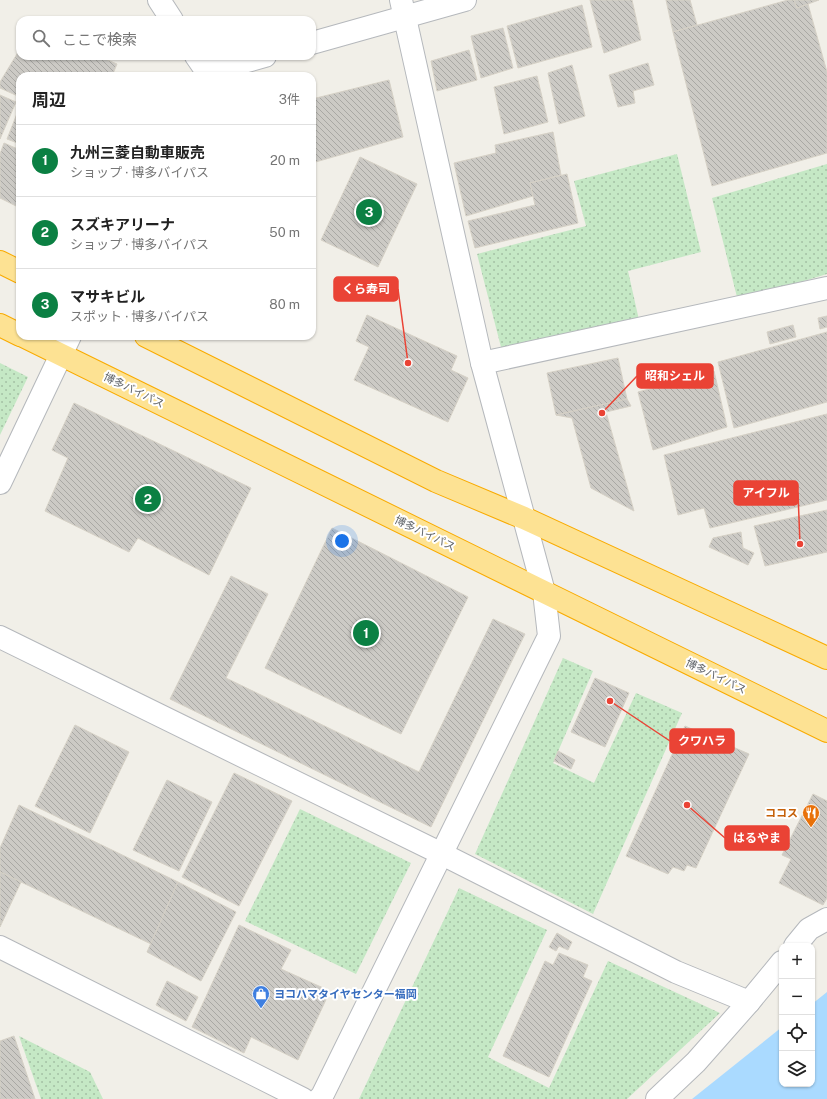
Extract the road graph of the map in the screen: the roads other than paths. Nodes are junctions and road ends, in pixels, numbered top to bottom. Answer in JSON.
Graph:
{"nodes":[{"id":1,"x":159,"y":0,"type":"edge"},
{"id":2,"x":465,"y":0,"type":"edge"},
{"id":3,"x":403,"y":9,"type":"edge"},
{"id":4,"x":169,"y":16,"type":"edge"},
{"id":5,"x":316,"y":42,"type":"edge"},
{"id":6,"x":244,"y":60,"type":"edge"},
{"id":7,"x":203,"y":68,"type":"edge"},
{"id":8,"x":0,"y":262,"type":"edge"},
{"id":9,"x":16,"y":270,"type":"edge"},
{"id":10,"x":827,"y":288,"type":"edge"},
{"id":11,"x":0,"y":325,"type":"edge"},
{"id":12,"x":16,"y":333,"type":"edge"},
{"id":13,"x":44,"y":340,"type":"edge"},
{"id":14,"x":154,"y":340,"type":"edge"},
{"id":15,"x":66,"y":345,"type":"edge"},
{"id":16,"x":482,"y":363,"type":"junction"},
{"id":17,"x":0,"y":483,"type":"edge"},
{"id":18,"x":524,"y":518,"type":"junction"},
{"id":19,"x":544,"y":592,"type":"junction"},
{"id":20,"x":0,"y":637,"type":"edge"},
{"id":21,"x":827,"y":658,"type":"edge"},
{"id":22,"x":827,"y":731,"type":"edge"},
{"id":23,"x":442,"y":854,"type":"junction"},
{"id":24,"x":827,"y":919,"type":"edge"},
{"id":25,"x":797,"y":943,"type":"edge"},
{"id":26,"x":0,"y":947,"type":"edge"},
{"id":27,"x":779,"y":966,"type":"edge"},
{"id":28,"x":749,"y":1002,"type":"junction"},
{"id":29,"x":303,"y":1099,"type":"edge"},
{"id":30,"x":320,"y":1099,"type":"edge"},
{"id":31,"x":657,"y":1099,"type":"edge"}],
"edges":[{"from":1,"to":4,"type":"street"},
{"from":2,"to":3,"type":"street"},
{"from":3,"to":5,"type":"street"},
{"from":3,"to":16,"type":"street"},
{"from":6,"to":7,"type":"street"},
{"from":8,"to":9,"type":"highway"},
{"from":10,"to":16,"type":"street"},
{"from":11,"to":12,"type":"highway","name":"博多バイパス"},
{"from":13,"to":15,"type":"highway","name":"博多バイパス"},
{"from":14,"to":18,"type":"highway"},
{"from":15,"to":17,"type":"street"},
{"from":15,"to":19,"type":"highway","name":"博多バイパス"},
{"from":16,"to":18,"type":"street"},
{"from":18,"to":19,"type":"street"},
{"from":18,"to":21,"type":"highway"},
{"from":19,"to":22,"type":"highway","name":"博多バイパス"},
{"from":19,"to":23,"type":"street"},
{"from":20,"to":23,"type":"street"},
{"from":23,"to":28,"type":"street"},
{"from":23,"to":30,"type":"street"},
{"from":24,"to":25,"type":"street"},
{"from":26,"to":29,"type":"street"},
{"from":27,"to":28,"type":"street"},
{"from":28,"to":31,"type":"street"}]}
